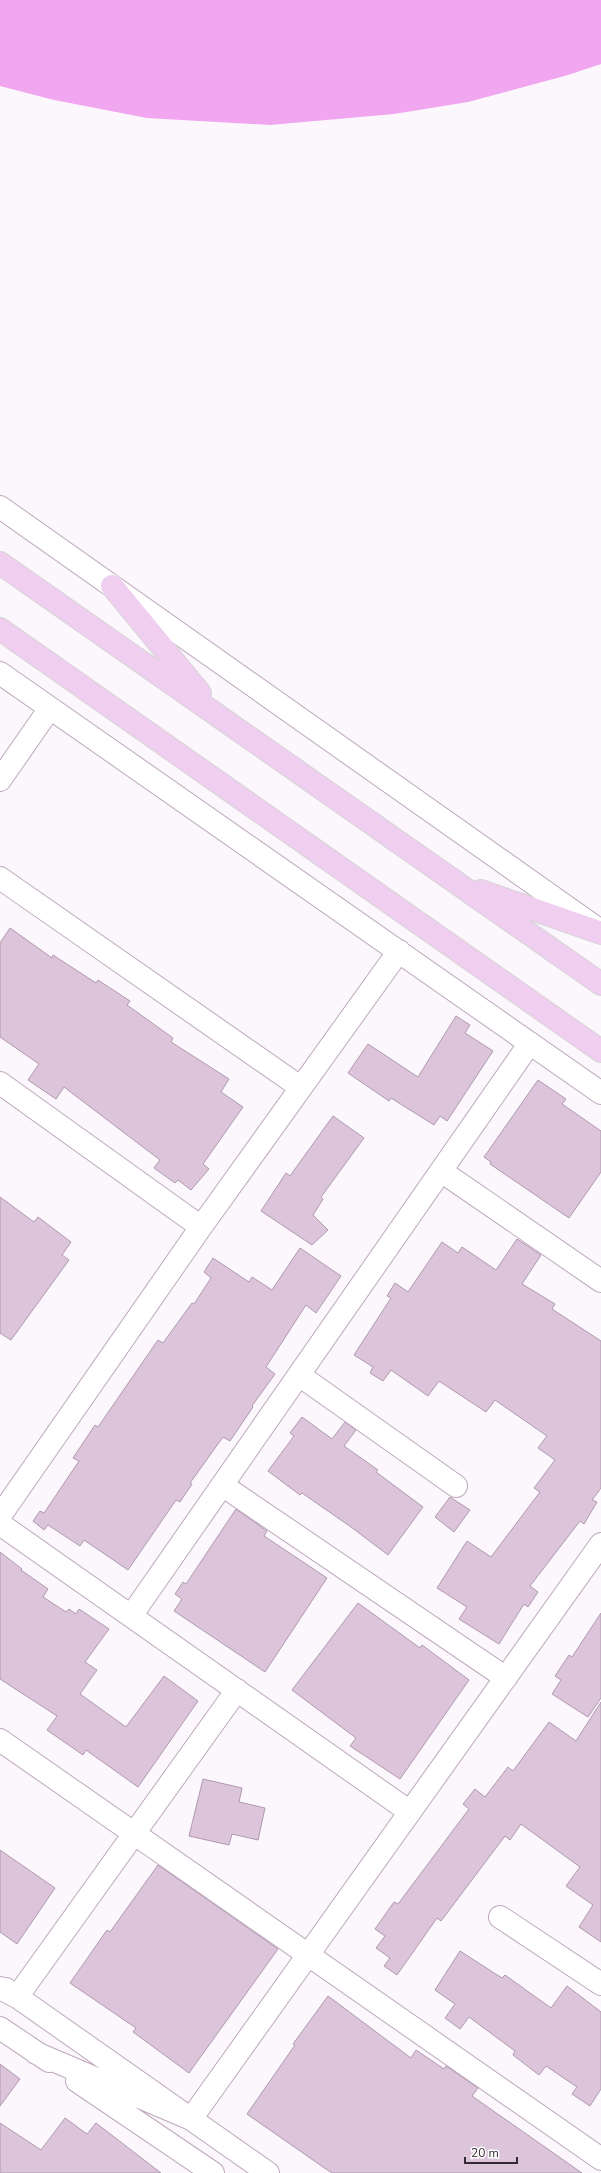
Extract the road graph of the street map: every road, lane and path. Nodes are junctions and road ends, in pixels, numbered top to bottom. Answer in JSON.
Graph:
{"nodes":[{"id":1,"x":0,"y":507,"type":"edge"},
{"id":2,"x":0,"y":563,"type":"edge"},
{"id":3,"x":112,"y":586,"type":"junction"},
{"id":4,"x":0,"y":629,"type":"edge"},
{"id":5,"x":0,"y":673,"type":"edge"},
{"id":6,"x":50,"y":708,"type":"junction"},
{"id":7,"x":217,"y":714,"type":"junction"},
{"id":8,"x":0,"y":780,"type":"edge"},
{"id":9,"x":0,"y":878,"type":"edge"},
{"id":10,"x":456,"y":882,"type":"junction"},
{"id":11,"x":601,"y":932,"type":"edge"},
{"id":12,"x":399,"y":951,"type":"junction"},
{"id":13,"x":601,"y":984,"type":"edge"},
{"id":14,"x":530,"y":1043,"type":"junction"},
{"id":15,"x":601,"y":1051,"type":"edge"},
{"id":16,"x":0,"y":1083,"type":"edge"},
{"id":17,"x":300,"y":1087,"type":"junction"},
{"id":18,"x":601,"y":1093,"type":"edge"},
{"id":19,"x":441,"y":1171,"type":"junction"},
{"id":20,"x":201,"y":1227,"type":"junction"},
{"id":21,"x":601,"y":1281,"type":"edge"},
{"id":22,"x":299,"y":1375,"type":"junction"},
{"id":23,"x":222,"y":1485,"type":"junction"},
{"id":24,"x":456,"y":1486,"type":"dead end"},
{"id":25,"x":0,"y":1516,"type":"edge"},
{"id":26,"x":0,"y":1524,"type":"edge"},
{"id":27,"x":601,"y":1544,"type":"edge"},
{"id":28,"x":131,"y":1616,"type":"junction"},
{"id":29,"x":506,"y":1678,"type":"junction"},
{"id":30,"x":237,"y":1690,"type":"junction"},
{"id":31,"x":0,"y":1740,"type":"edge"},
{"id":32,"x":410,"y":1812,"type":"junction"},
{"id":33,"x":135,"y":1833,"type":"junction"},
{"id":34,"x":500,"y":1917,"type":"dead end"},
{"id":35,"x":308,"y":1957,"type":"junction"},
{"id":36,"x":601,"y":1984,"type":"edge"},
{"id":37,"x":6,"y":1990,"type":"edge"},
{"id":38,"x":0,"y":2028,"type":"edge"},
{"id":39,"x":36,"y":2053,"type":"junction"},
{"id":40,"x":191,"y":2119,"type":"junction"},
{"id":41,"x":601,"y":2159,"type":"edge"},
{"id":42,"x":213,"y":2173,"type":"edge"},
{"id":43,"x":268,"y":2173,"type":"edge"}],
"edges":[{"from":1,"to":3,"type":"street"},
{"from":2,"to":7,"type":"main road"},
{"from":3,"to":7,"type":"main road"},
{"from":3,"to":11,"type":"street"},
{"from":4,"to":15,"type":"main road"},
{"from":5,"to":6,"type":"street"},
{"from":6,"to":8,"type":"street"},
{"from":6,"to":12,"type":"street"},
{"from":7,"to":10,"type":"main road"},
{"from":9,"to":17,"type":"street"},
{"from":10,"to":11,"type":"main road"},
{"from":10,"to":13,"type":"main road"},
{"from":12,"to":14,"type":"street"},
{"from":12,"to":17,"type":"street"},
{"from":14,"to":18,"type":"street"},
{"from":14,"to":19,"type":"street"},
{"from":16,"to":20,"type":"street"},
{"from":17,"to":20,"type":"street"},
{"from":19,"to":21,"type":"street"},
{"from":19,"to":22,"type":"street"},
{"from":20,"to":25,"type":"street"},
{"from":22,"to":23,"type":"street"},
{"from":22,"to":24,"type":"street"},
{"from":23,"to":28,"type":"street"},
{"from":23,"to":29,"type":"street"},
{"from":26,"to":28,"type":"street"},
{"from":27,"to":29,"type":"street"},
{"from":28,"to":30,"type":"street"},
{"from":29,"to":32,"type":"street"},
{"from":30,"to":32,"type":"street"},
{"from":30,"to":33,"type":"street"},
{"from":31,"to":33,"type":"street"},
{"from":32,"to":35,"type":"street"},
{"from":33,"to":35,"type":"street"},
{"from":33,"to":37,"type":"street"},
{"from":34,"to":36,"type":"street"},
{"from":35,"to":40,"type":"street"},
{"from":35,"to":41,"type":"street"},
{"from":37,"to":40,"type":"street"},
{"from":38,"to":39,"type":"street"},
{"from":39,"to":40,"type":"street"},
{"from":39,"to":42,"type":"street"},
{"from":40,"to":43,"type":"street"}]}
